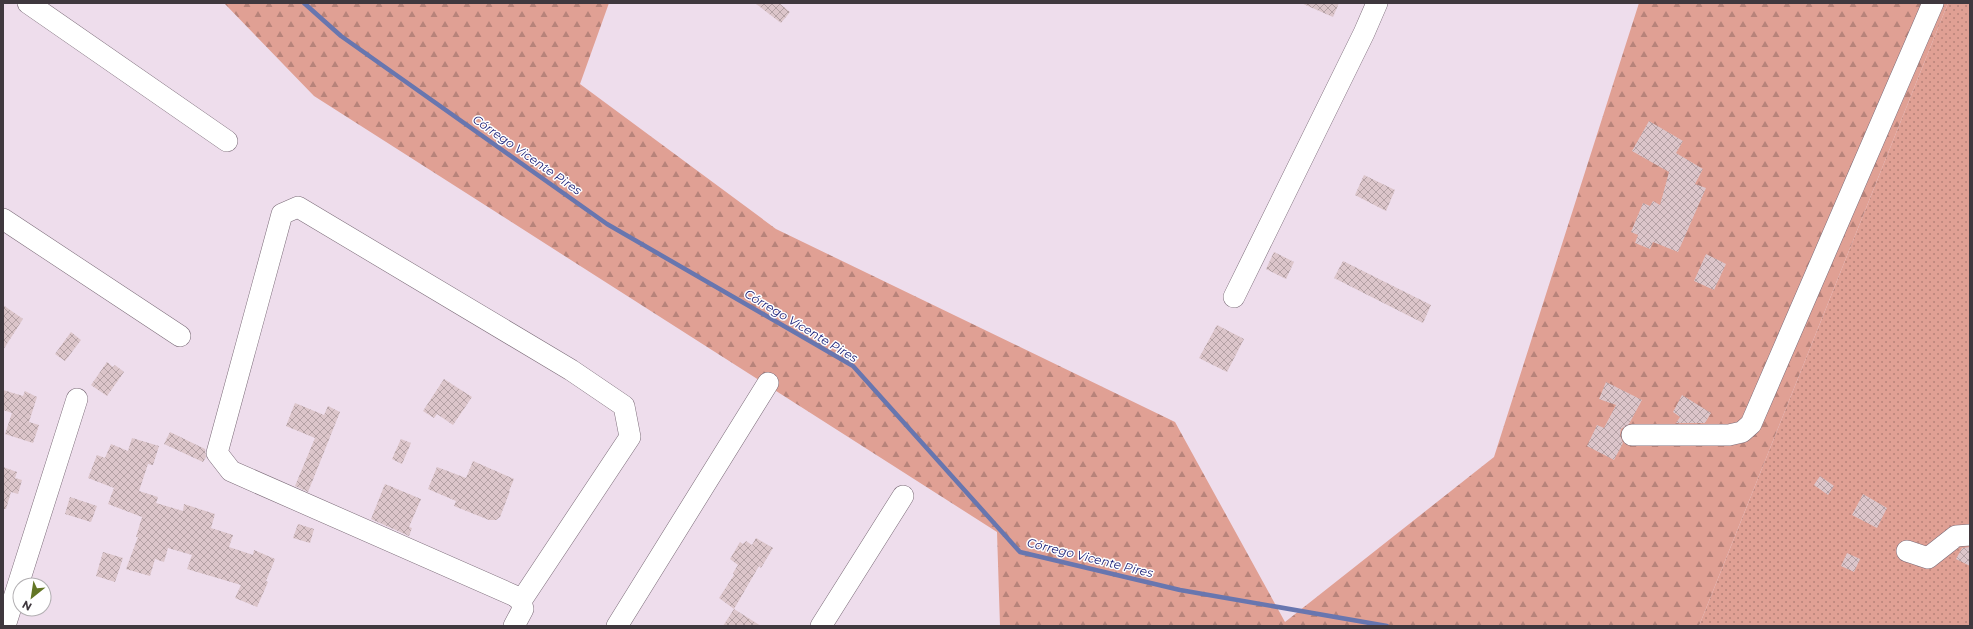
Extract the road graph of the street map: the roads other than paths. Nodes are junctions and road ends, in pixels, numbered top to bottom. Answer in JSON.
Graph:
{"nodes":[{"id":1,"x":28,"y":3,"type":"edge"},
{"id":2,"x":1377,"y":3,"type":"edge"},
{"id":3,"x":1933,"y":3,"type":"edge"},
{"id":4,"x":227,"y":141,"type":"dead end"},
{"id":5,"x":3,"y":219,"type":"edge"},
{"id":6,"x":1234,"y":297,"type":"dead end"},
{"id":7,"x":180,"y":336,"type":"dead end"},
{"id":8,"x":768,"y":383,"type":"dead end"},
{"id":9,"x":77,"y":399,"type":"dead end"},
{"id":10,"x":1632,"y":436,"type":"dead end"},
{"id":11,"x":903,"y":496,"type":"dead end"},
{"id":12,"x":1970,"y":535,"type":"edge"},
{"id":13,"x":1906,"y":551,"type":"dead end"},
{"id":14,"x":521,"y":601,"type":"junction"},
{"id":15,"x":5,"y":626,"type":"edge"},
{"id":16,"x":514,"y":626,"type":"edge"},
{"id":17,"x":617,"y":626,"type":"edge"},
{"id":18,"x":821,"y":626,"type":"edge"}],
"edges":[{"from":1,"to":4,"type":"street"},
{"from":2,"to":6,"type":"street"},
{"from":3,"to":10,"type":"street"},
{"from":5,"to":7,"type":"street"},
{"from":8,"to":17,"type":"street"},
{"from":9,"to":15,"type":"street"},
{"from":11,"to":18,"type":"street"},
{"from":12,"to":13,"type":"street"},
{"from":14,"to":14,"type":"street"},
{"from":14,"to":16,"type":"street"}]}
